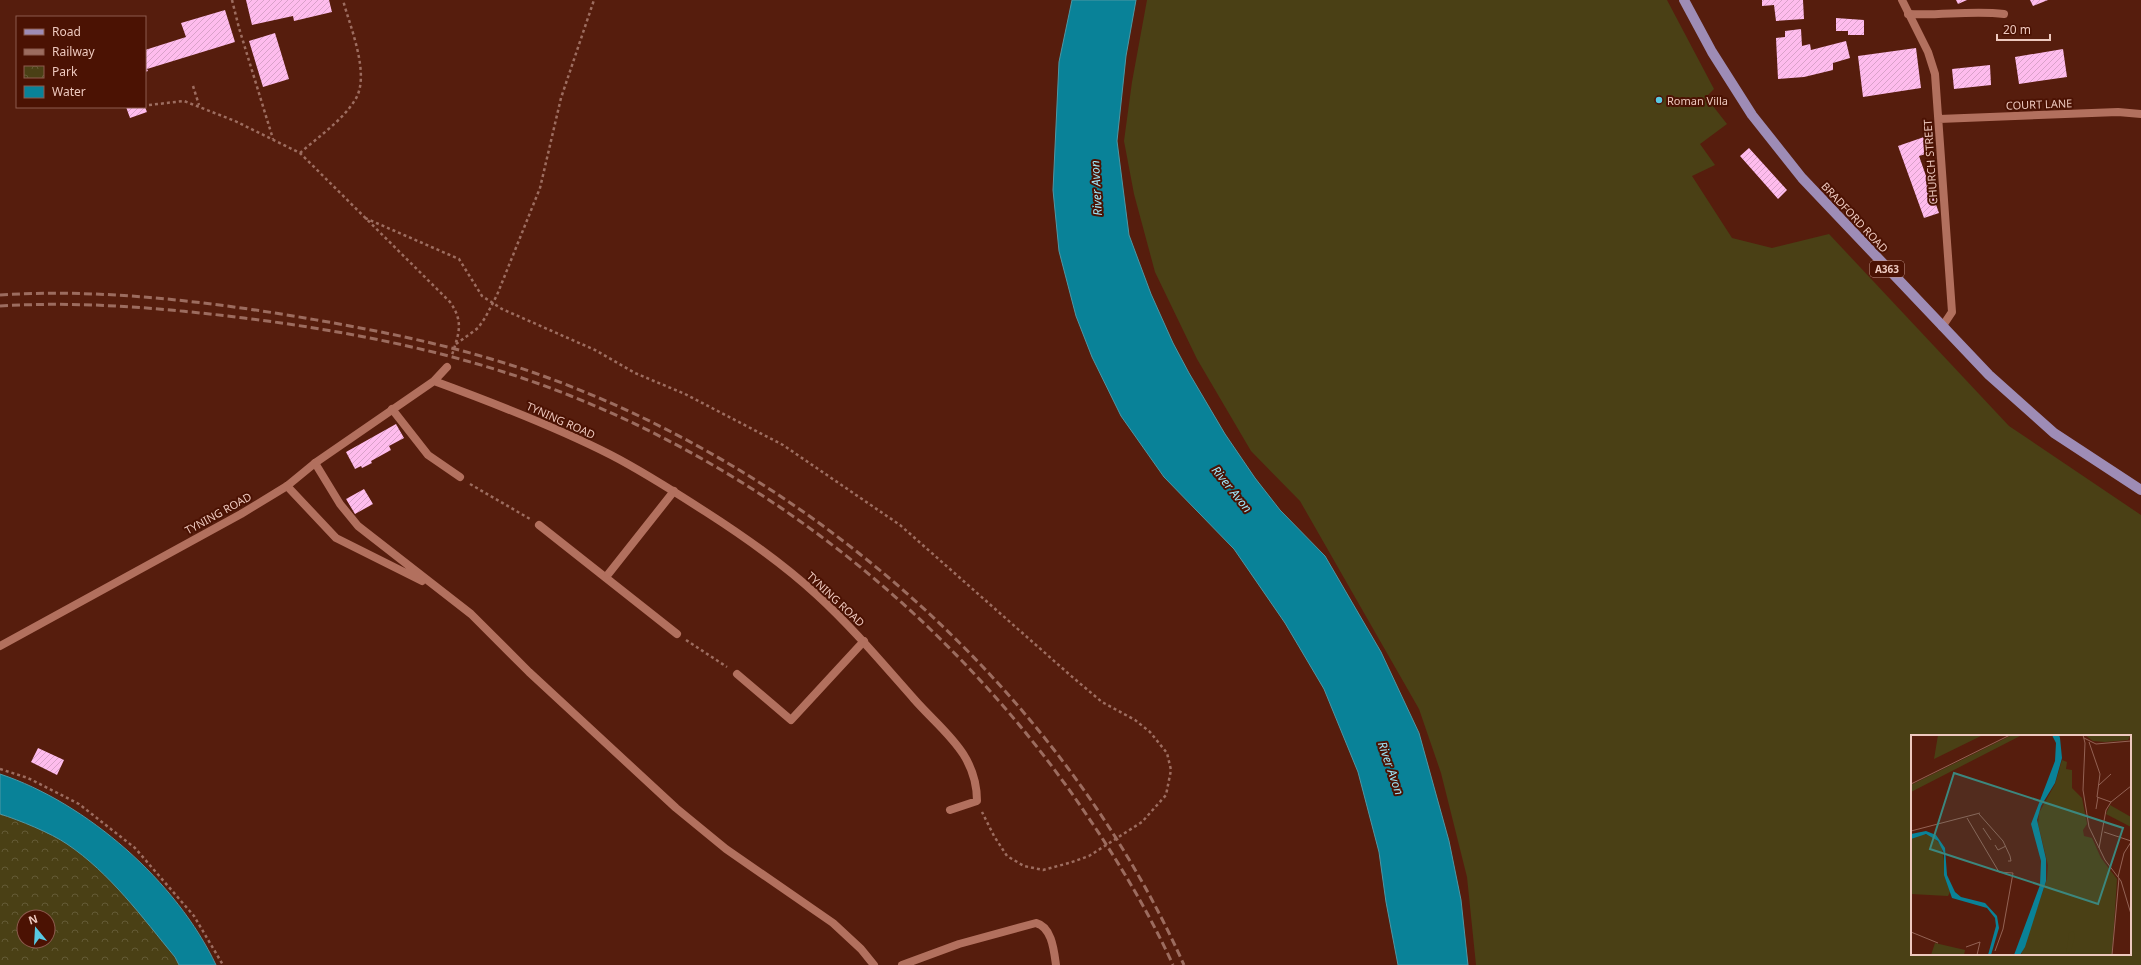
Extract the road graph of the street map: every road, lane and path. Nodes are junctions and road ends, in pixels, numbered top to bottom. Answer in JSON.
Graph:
{"nodes":[{"id":1,"x":232,"y":0,"type":"edge"},
{"id":2,"x":343,"y":0,"type":"edge"},
{"id":3,"x":594,"y":0,"type":"edge"},
{"id":4,"x":1684,"y":0,"type":"edge"},
{"id":5,"x":1902,"y":0,"type":"edge"},
{"id":6,"x":1908,"y":14,"type":"junction"},
{"id":7,"x":2004,"y":14,"type":"dead end"},
{"id":8,"x":193,"y":86,"type":"dead end"},
{"id":9,"x":149,"y":105,"type":"dead end"},
{"id":10,"x":199,"y":106,"type":"junction"},
{"id":11,"x":2141,"y":114,"type":"edge"},
{"id":12,"x":1938,"y":119,"type":"junction"},
{"id":13,"x":273,"y":139,"type":"junction"},
{"id":14,"x":300,"y":153,"type":"junction"},
{"id":15,"x":366,"y":218,"type":"junction"},
{"id":16,"x":492,"y":301,"type":"junction"},
{"id":17,"x":1942,"y":327,"type":"junction"},
{"id":18,"x":455,"y":345,"type":"junction"},
{"id":19,"x":452,"y":357,"type":"dead end"},
{"id":20,"x":447,"y":367,"type":"dead end"},
{"id":21,"x":434,"y":381,"type":"junction"},
{"id":22,"x":392,"y":410,"type":"junction"},
{"id":23,"x":315,"y":463,"type":"junction"},
{"id":24,"x":460,"y":477,"type":"joint"},
{"id":25,"x":287,"y":486,"type":"junction"},
{"id":26,"x":2141,"y":490,"type":"edge"},
{"id":27,"x":674,"y":491,"type":"junction"},
{"id":28,"x":539,"y":524,"type":"joint"},
{"id":29,"x":606,"y":577,"type":"junction"},
{"id":30,"x":434,"y":586,"type":"junction"},
{"id":31,"x":677,"y":634,"type":"joint"},
{"id":32,"x":864,"y":642,"type":"junction"},
{"id":33,"x":0,"y":646,"type":"edge"},
{"id":34,"x":737,"y":674,"type":"joint"},
{"id":35,"x":0,"y":769,"type":"edge"},
{"id":36,"x":977,"y":801,"type":"junction"},
{"id":37,"x":950,"y":810,"type":"dead end"},
{"id":38,"x":223,"y":965,"type":"edge"},
{"id":39,"x":874,"y":965,"type":"edge"},
{"id":40,"x":902,"y":965,"type":"edge"},
{"id":41,"x":1056,"y":965,"type":"edge"}],
"edges":[{"from":1,"to":13,"type":"path"},
{"from":2,"to":14,"type":"path"},
{"from":3,"to":16,"type":"path"},
{"from":4,"to":17,"type":"main road","name":"BRADFORD ROAD","number":"A363"},
{"from":5,"to":6,"type":"street","name":"CHURCH STREET"},
{"from":6,"to":7,"type":"street"},
{"from":6,"to":12,"type":"street","name":"CHURCH STREET"},
{"from":8,"to":10,"type":"path"},
{"from":9,"to":10,"type":"path"},
{"from":10,"to":13,"type":"path"},
{"from":11,"to":12,"type":"street","name":"COURT LANE"},
{"from":12,"to":17,"type":"street","name":"CHURCH STREET"},
{"from":13,"to":14,"type":"path"},
{"from":14,"to":15,"type":"path"},
{"from":15,"to":16,"type":"path"},
{"from":15,"to":18,"type":"path"},
{"from":16,"to":18,"type":"path"},
{"from":16,"to":36,"type":"path"},
{"from":17,"to":26,"type":"main road","name":"BRADFORD ROAD","number":"A363"},
{"from":18,"to":19,"type":"path"},
{"from":20,"to":21,"type":"street","name":"TYNING ROAD"},
{"from":21,"to":22,"type":"street","name":"TYNING ROAD"},
{"from":21,"to":27,"type":"street","name":"TYNING ROAD"},
{"from":22,"to":23,"type":"street","name":"TYNING ROAD"},
{"from":22,"to":24,"type":"street"},
{"from":23,"to":25,"type":"street","name":"TYNING ROAD"},
{"from":23,"to":30,"type":"street"},
{"from":24,"to":28,"type":"path"},
{"from":25,"to":30,"type":"street"},
{"from":25,"to":33,"type":"street","name":"TYNING ROAD"},
{"from":27,"to":29,"type":"street"},
{"from":27,"to":32,"type":"street","name":"TYNING ROAD"},
{"from":28,"to":29,"type":"street"},
{"from":29,"to":31,"type":"street"},
{"from":30,"to":39,"type":"street"},
{"from":31,"to":34,"type":"path"},
{"from":32,"to":34,"type":"street","name":"TYNING ROAD"},
{"from":32,"to":36,"type":"street","name":"TYNING ROAD"},
{"from":35,"to":38,"type":"path"},
{"from":36,"to":37,"type":"street"},
{"from":40,"to":41,"type":"street"}]}
